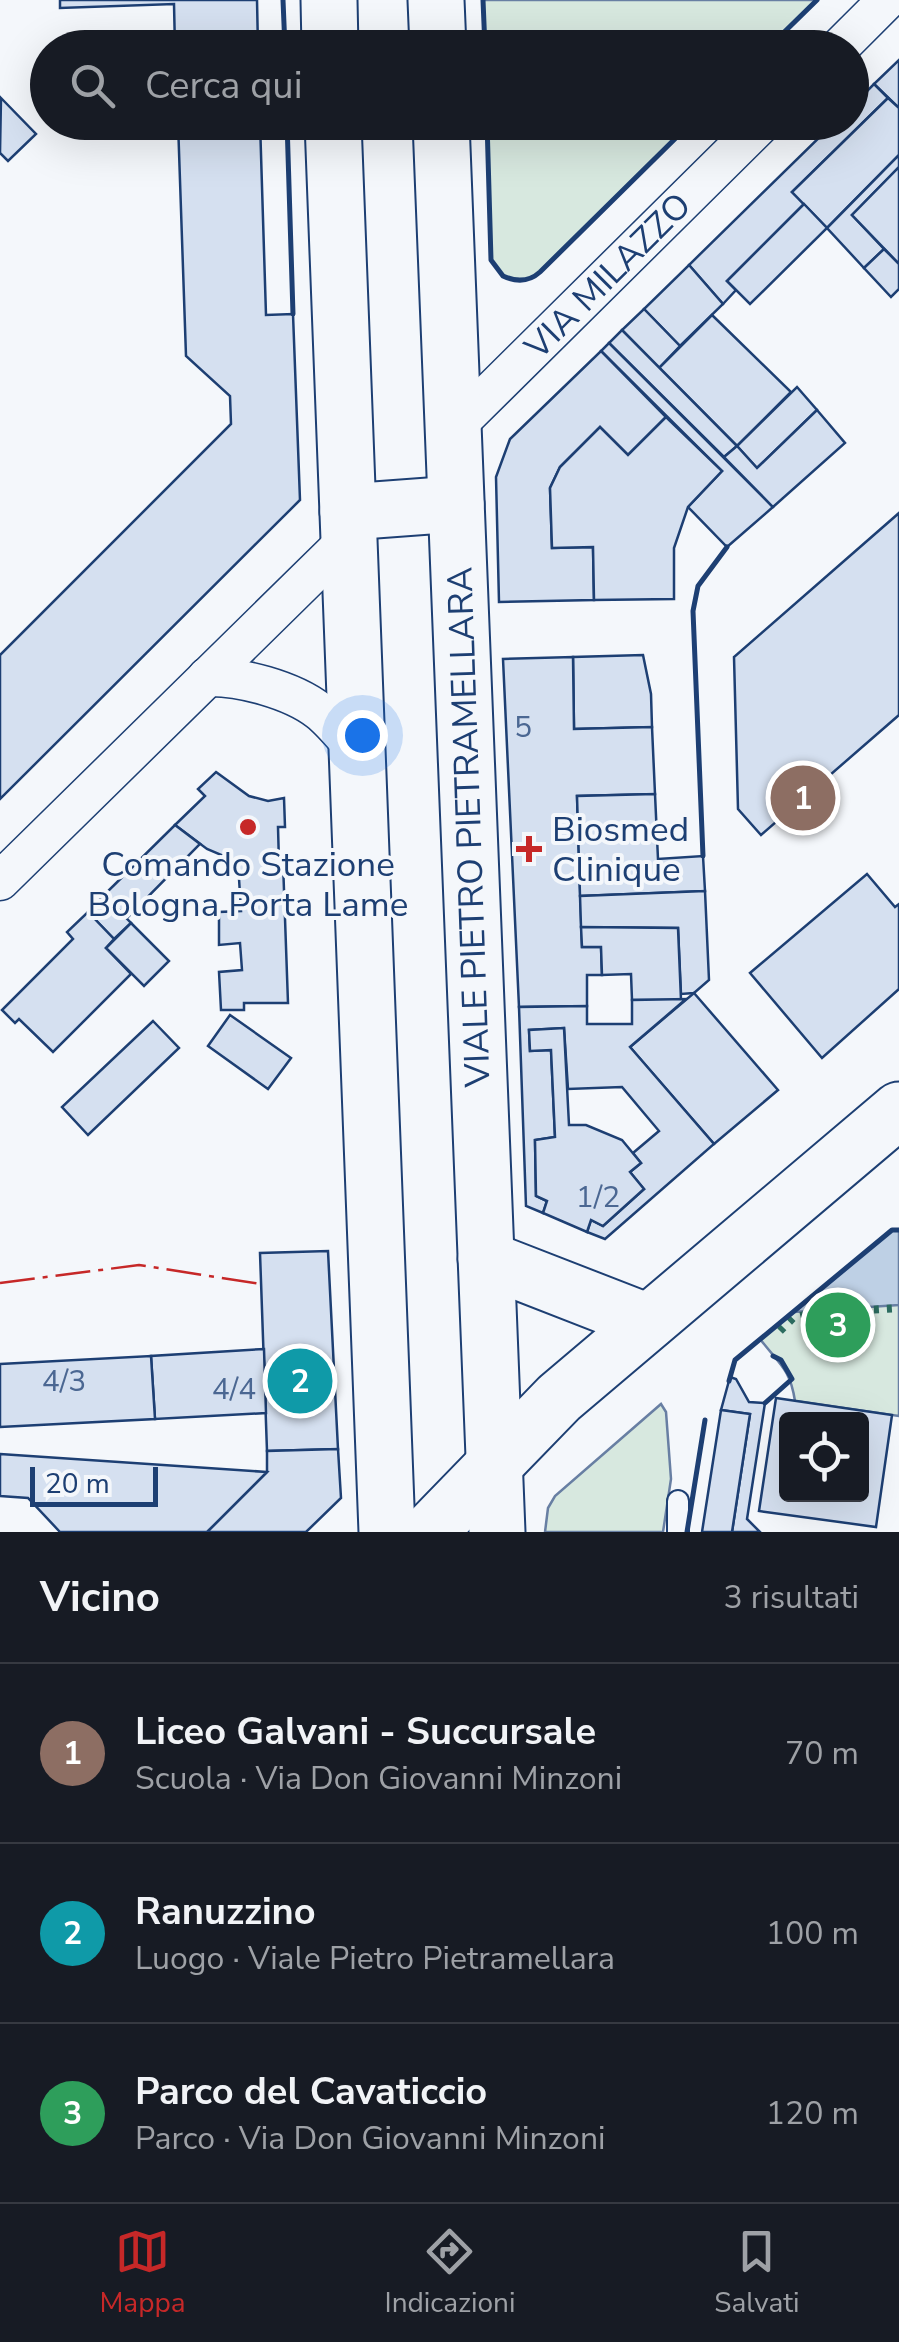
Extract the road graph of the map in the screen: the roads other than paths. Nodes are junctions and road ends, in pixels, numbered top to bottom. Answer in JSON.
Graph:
{"nodes":[{"id":1,"x":328,"y":0,"type":"edge"},
{"id":2,"x":436,"y":0,"type":"edge"},
{"id":3,"x":887,"y":0,"type":"edge"},
{"id":4,"x":329,"y":30,"type":"edge"},
{"id":5,"x":437,"y":30,"type":"edge"},
{"id":6,"x":857,"y":30,"type":"edge"},
{"id":7,"x":334,"y":140,"type":"edge"},
{"id":8,"x":442,"y":140,"type":"edge"},
{"id":9,"x":745,"y":140,"type":"edge"},
{"id":10,"x":453,"y":429,"type":"junction"},
{"id":11,"x":456,"y":504,"type":"junction"},
{"id":12,"x":349,"y":525,"type":"junction"},
{"id":13,"x":207,"y":677,"type":"junction"},
{"id":14,"x":357,"y":751,"type":"junction"},
{"id":15,"x":0,"y":881,"type":"edge"},
{"id":16,"x":899,"y":1110,"type":"edge"},
{"id":17,"x":486,"y":1259,"type":"junction"},
{"id":18,"x":648,"y":1322,"type":"junction"},
{"id":19,"x":494,"y":1464,"type":"junction"},
{"id":20,"x":678,"y":1502,"type":"dead end"},
{"id":21,"x":387,"y":1532,"type":"edge"},
{"id":22,"x":430,"y":1532,"type":"edge"},
{"id":23,"x":497,"y":1532,"type":"edge"},
{"id":24,"x":678,"y":1532,"type":"edge"}],
"edges":[{"from":1,"to":4,"type":"main road"},
{"from":2,"to":5,"type":"main road"},
{"from":3,"to":6,"type":"street"},
{"from":7,"to":12,"type":"main road"},
{"from":8,"to":10,"type":"main road","name":"VIALE PIETRO PIETRAMELLARA"},
{"from":9,"to":10,"type":"street","name":"VIA MILAZZO"},
{"from":10,"to":11,"type":"main road","name":"VIALE PIETRO PIETRAMELLARA"},
{"from":11,"to":12,"type":"main road"},
{"from":11,"to":17,"type":"main road","name":"VIALE PIETRO PIETRAMELLARA"},
{"from":12,"to":13,"type":"street"},
{"from":12,"to":14,"type":"main road"},
{"from":13,"to":14,"type":"street"},
{"from":13,"to":15,"type":"street"},
{"from":14,"to":21,"type":"main road"},
{"from":16,"to":18,"type":"main road"},
{"from":17,"to":18,"type":"main road"},
{"from":17,"to":19,"type":"main road","name":"VIALE PIETRO PIETRAMELLARA"},
{"from":18,"to":19,"type":"main road"},
{"from":19,"to":22,"type":"main road"},
{"from":19,"to":23,"type":"main road","name":"VIALE PIETRO PIETRAMELLARA"},
{"from":20,"to":24,"type":"lane"}]}
